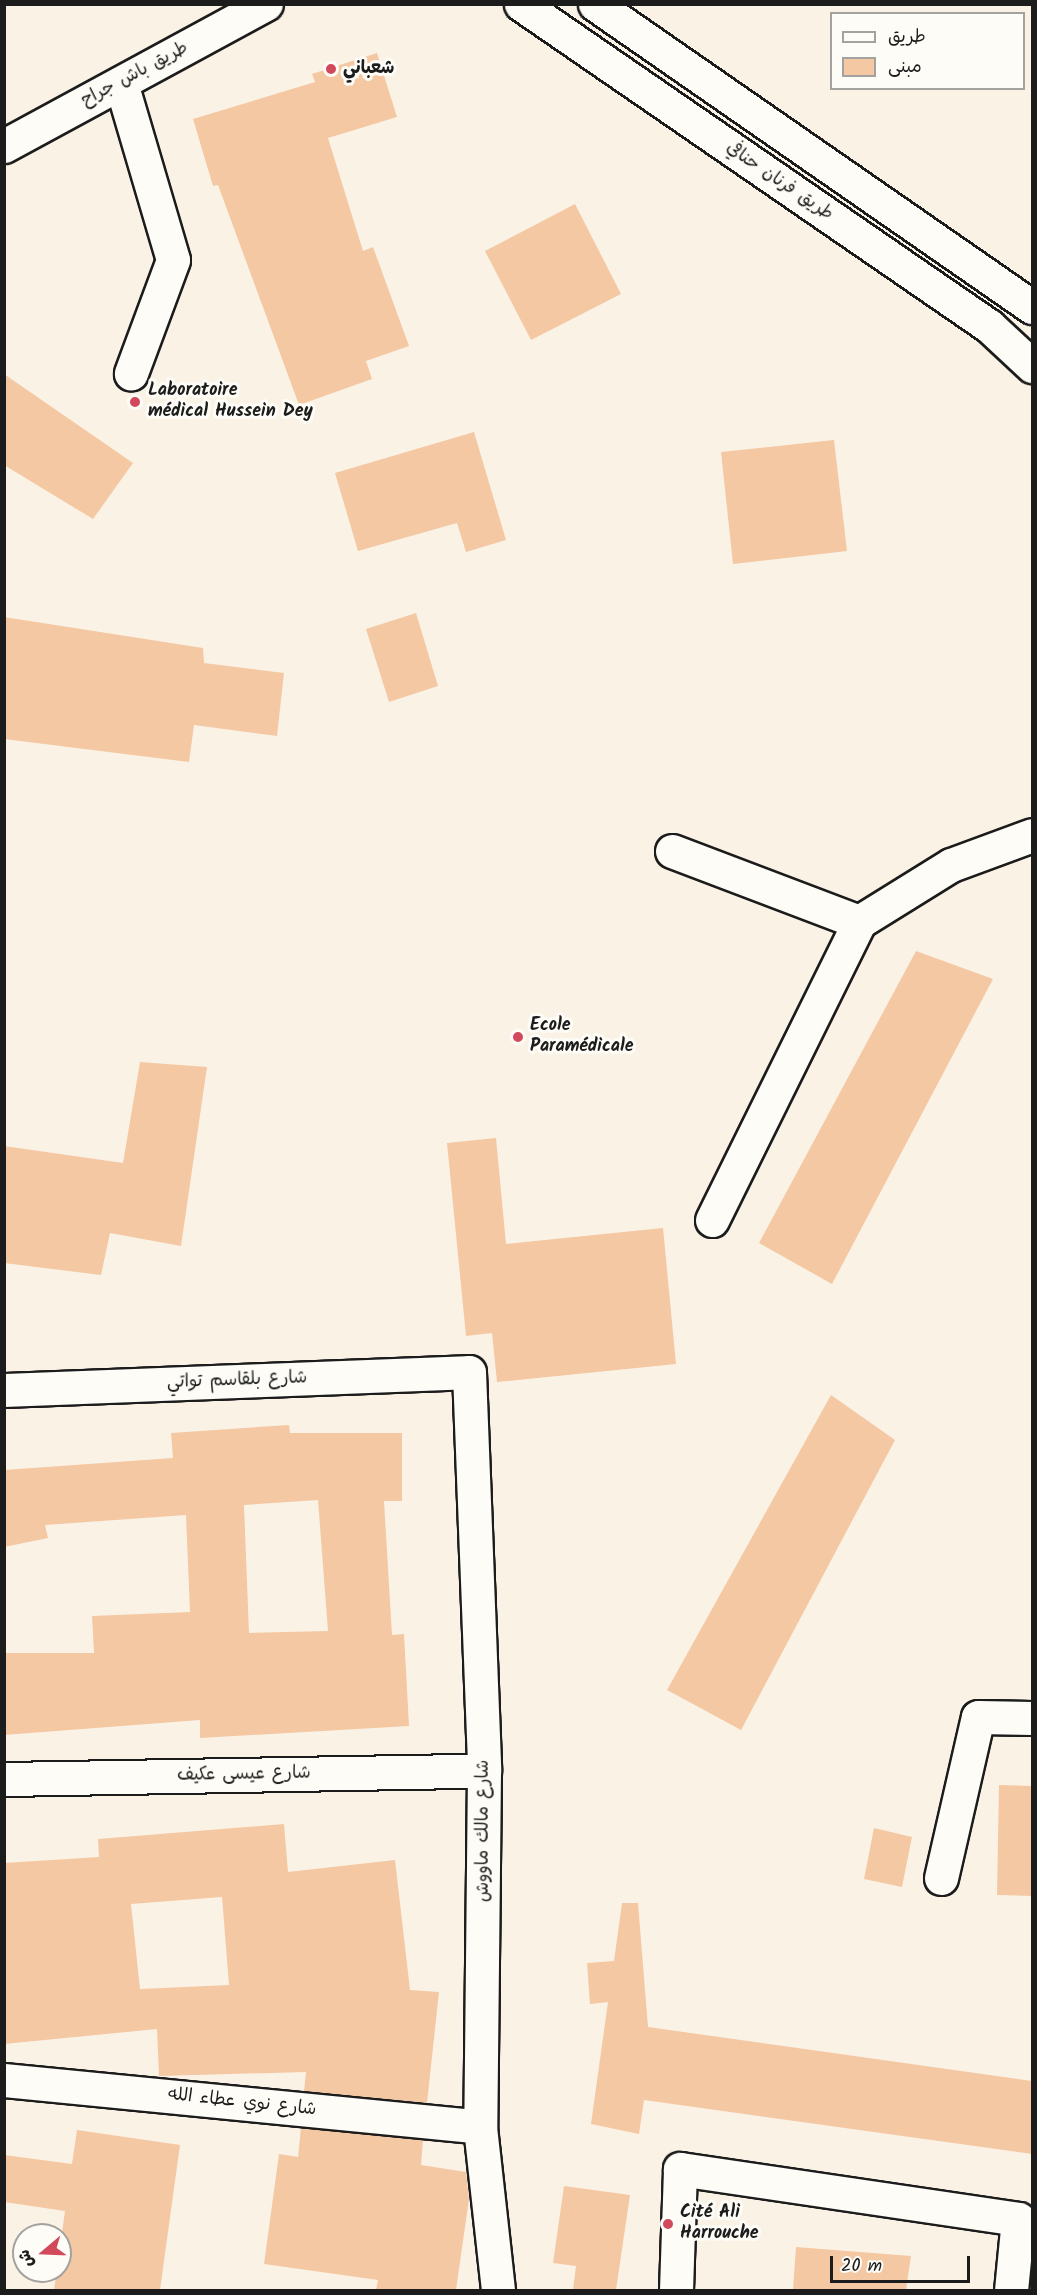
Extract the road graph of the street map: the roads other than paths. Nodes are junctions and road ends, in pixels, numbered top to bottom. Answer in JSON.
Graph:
{"nodes":[{"id":1,"x":266,"y":4,"type":"edge"},
{"id":2,"x":595,"y":4,"type":"edge"},
{"id":3,"x":634,"y":4,"type":"edge"},
{"id":4,"x":520,"y":7,"type":"edge"},
{"id":5,"x":654,"y":46,"type":"junction"},
{"id":6,"x":121,"y":83,"type":"junction"},
{"id":7,"x":4,"y":146,"type":"edge"},
{"id":8,"x":1032,"y":307,"type":"edge"},
{"id":9,"x":1032,"y":366,"type":"edge"},
{"id":10,"x":131,"y":373,"type":"dead end"},
{"id":11,"x":1032,"y":835,"type":"edge"},
{"id":12,"x":672,"y":851,"type":"dead end"},
{"id":13,"x":859,"y":922,"type":"junction"},
{"id":14,"x":712,"y":1220,"type":"dead end"},
{"id":15,"x":469,"y":1372,"type":"joint"},
{"id":16,"x":4,"y":1390,"type":"edge"},
{"id":17,"x":1032,"y":1718,"type":"edge"},
{"id":18,"x":484,"y":1771,"type":"junction"},
{"id":19,"x":4,"y":1779,"type":"edge"},
{"id":20,"x":941,"y":1878,"type":"dead end"},
{"id":21,"x":4,"y":2080,"type":"edge"},
{"id":22,"x":480,"y":2127,"type":"junction"},
{"id":23,"x":498,"y":2290,"type":"edge"},
{"id":24,"x":676,"y":2290,"type":"edge"},
{"id":25,"x":1011,"y":2290,"type":"edge"}],
"edges":[{"from":1,"to":6,"type":"street","name":"طريق باش جراح"},
{"from":2,"to":5,"type":"street"},
{"from":3,"to":5,"type":"street"},
{"from":4,"to":9,"type":"street","name":"طريق فرنان حنافي"},
{"from":5,"to":8,"type":"street"},
{"from":6,"to":7,"type":"street","name":"طريق باش جراح"},
{"from":6,"to":10,"type":"street"},
{"from":11,"to":13,"type":"street"},
{"from":12,"to":13,"type":"street"},
{"from":13,"to":14,"type":"street"},
{"from":15,"to":16,"type":"street","name":"شارع بلقاسم تواتي"},
{"from":15,"to":18,"type":"street","name":"شارع مالك ماووش"},
{"from":17,"to":20,"type":"street"},
{"from":18,"to":19,"type":"street","name":"شارع عيسى عكيف"},
{"from":18,"to":22,"type":"street","name":"شارع مالك ماووش"},
{"from":21,"to":22,"type":"street","name":"شارع نوي عطاء الله"},
{"from":22,"to":23,"type":"street","name":"شارع مالك ماووش"},
{"from":24,"to":25,"type":"street"}]}
